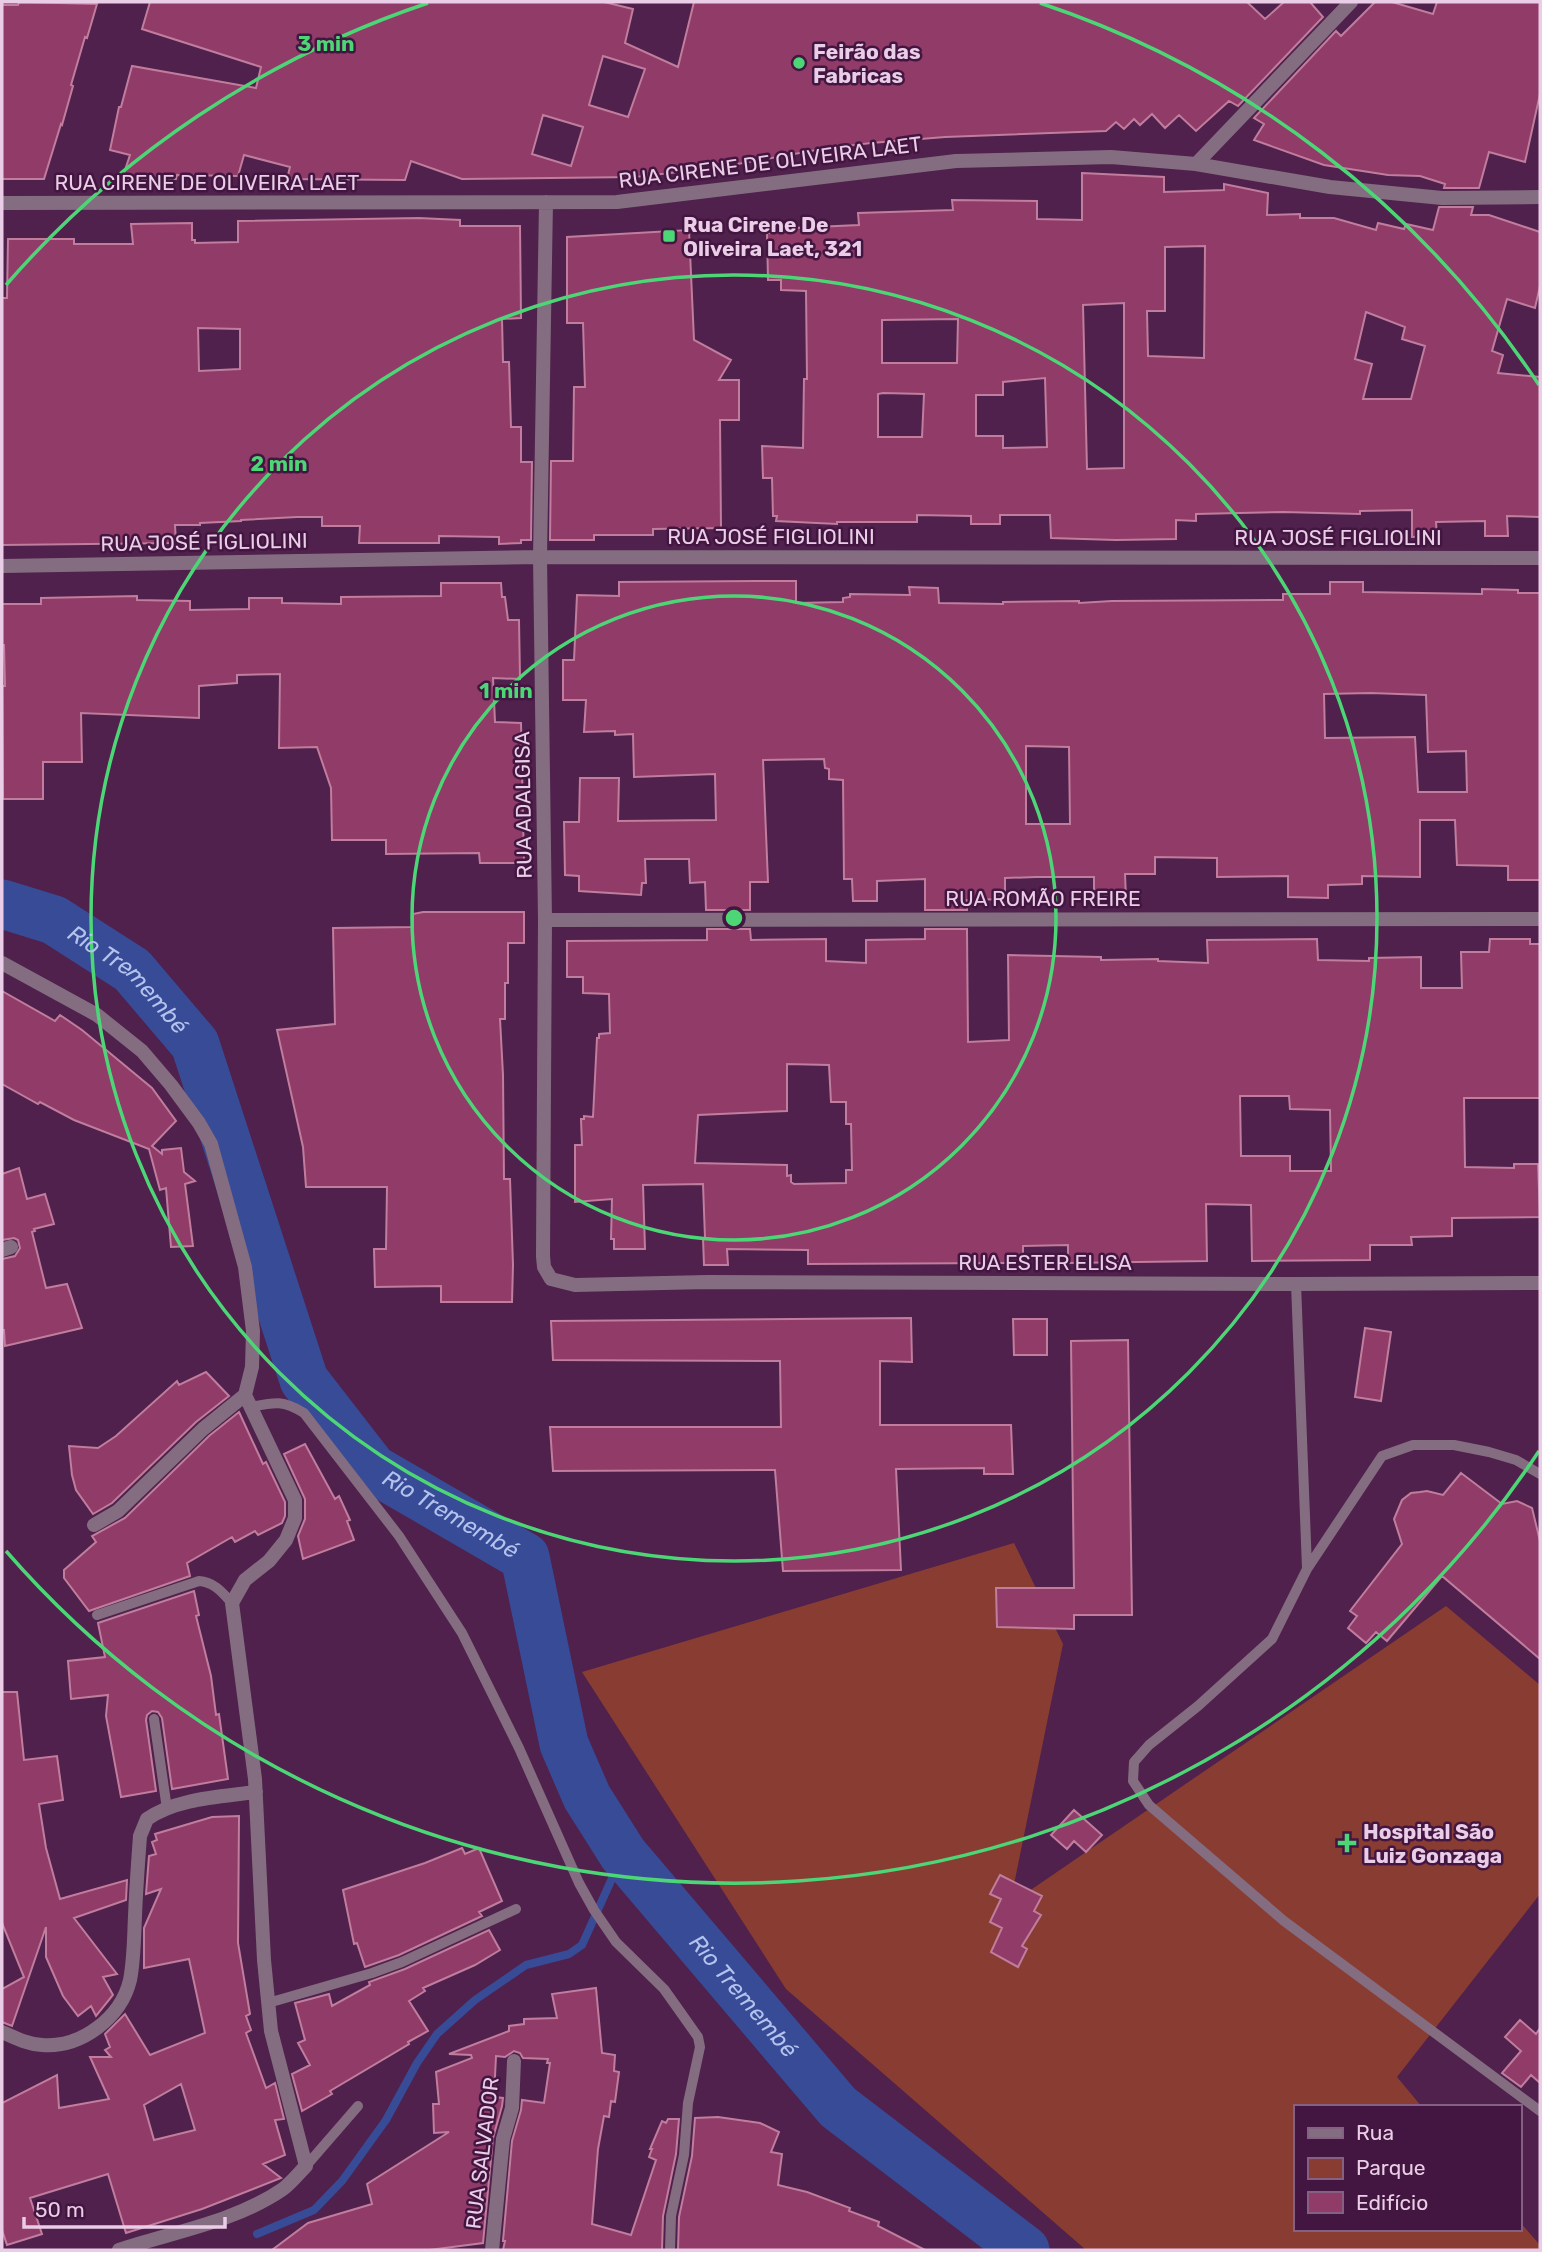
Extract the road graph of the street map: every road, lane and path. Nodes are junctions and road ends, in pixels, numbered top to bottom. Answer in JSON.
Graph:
{"nodes":[{"id":1,"x":1351,"y":2,"type":"edge"},
{"id":2,"x":1196,"y":164,"type":"junction"},
{"id":3,"x":1540,"y":197,"type":"edge"},
{"id":4,"x":2,"y":202,"type":"edge"},
{"id":5,"x":546,"y":202,"type":"junction"},
{"id":6,"x":540,"y":557,"type":"junction"},
{"id":7,"x":1540,"y":558,"type":"edge"},
{"id":8,"x":2,"y":566,"type":"edge"},
{"id":9,"x":1540,"y":919,"type":"edge"},
{"id":10,"x":545,"y":920,"type":"junction"},
{"id":11,"x":2,"y":963,"type":"edge"},
{"id":12,"x":551,"y":1279,"type":"joint"},
{"id":13,"x":1540,"y":1283,"type":"edge"},
{"id":14,"x":1296,"y":1284,"type":"junction"},
{"id":15,"x":248,"y":1401,"type":"junction"},
{"id":16,"x":1540,"y":1474,"type":"edge"},
{"id":17,"x":94,"y":1525,"type":"dead end"},
{"id":18,"x":1307,"y":1569,"type":"junction"},
{"id":19,"x":232,"y":1603,"type":"junction"},
{"id":20,"x":97,"y":1615,"type":"dead end"},
{"id":21,"x":154,"y":1719,"type":"dead end"},
{"id":22,"x":256,"y":1792,"type":"junction"},
{"id":23,"x":167,"y":1809,"type":"junction"},
{"id":24,"x":516,"y":1909,"type":"dead end"},
{"id":25,"x":268,"y":2003,"type":"junction"},
{"id":26,"x":2,"y":2032,"type":"edge"},
{"id":27,"x":514,"y":2061,"type":"dead end"},
{"id":28,"x":358,"y":2106,"type":"dead end"},
{"id":29,"x":1540,"y":2111,"type":"edge"},
{"id":30,"x":306,"y":2166,"type":"junction"},
{"id":31,"x":119,"y":2250,"type":"edge"},
{"id":32,"x":489,"y":2250,"type":"edge"},
{"id":33,"x":670,"y":2250,"type":"edge"}],
"edges":[{"from":1,"to":2,"type":"street"},
{"from":2,"to":3,"type":"street","name":"RUA CIRENE DE OLIVEIRA LAET"},
{"from":2,"to":5,"type":"street","name":"RUA CIRENE DE OLIVEIRA LAET"},
{"from":4,"to":5,"type":"street","name":"RUA CIRENE DE OLIVEIRA LAET"},
{"from":5,"to":6,"type":"street","name":"RUA ADALGISA"},
{"from":6,"to":7,"type":"street","name":"RUA JOSÉ FIGLIOLINI"},
{"from":6,"to":8,"type":"street","name":"RUA JOSÉ FIGLIOLINI"},
{"from":6,"to":10,"type":"street","name":"RUA ADALGISA"},
{"from":9,"to":10,"type":"street","name":"RUA ROMÃO FREIRE"},
{"from":10,"to":12,"type":"street","name":"RUA ADALGISA"},
{"from":11,"to":15,"type":"street"},
{"from":12,"to":14,"type":"street","name":"RUA ESTER ELISA"},
{"from":13,"to":14,"type":"street","name":"RUA ESTER ELISA"},
{"from":14,"to":18,"type":"lane"},
{"from":15,"to":17,"type":"street"},
{"from":15,"to":19,"type":"street"},
{"from":15,"to":33,"type":"lane"},
{"from":16,"to":18,"type":"lane"},
{"from":18,"to":29,"type":"lane"},
{"from":19,"to":20,"type":"lane"},
{"from":19,"to":22,"type":"street"},
{"from":21,"to":23,"type":"lane"},
{"from":22,"to":23,"type":"street"},
{"from":22,"to":25,"type":"street"},
{"from":23,"to":26,"type":"street"},
{"from":24,"to":25,"type":"lane"},
{"from":25,"to":30,"type":"street"},
{"from":27,"to":32,"type":"street","name":"RUA SALVADOR"},
{"from":28,"to":30,"type":"lane"},
{"from":30,"to":31,"type":"street"}]}
